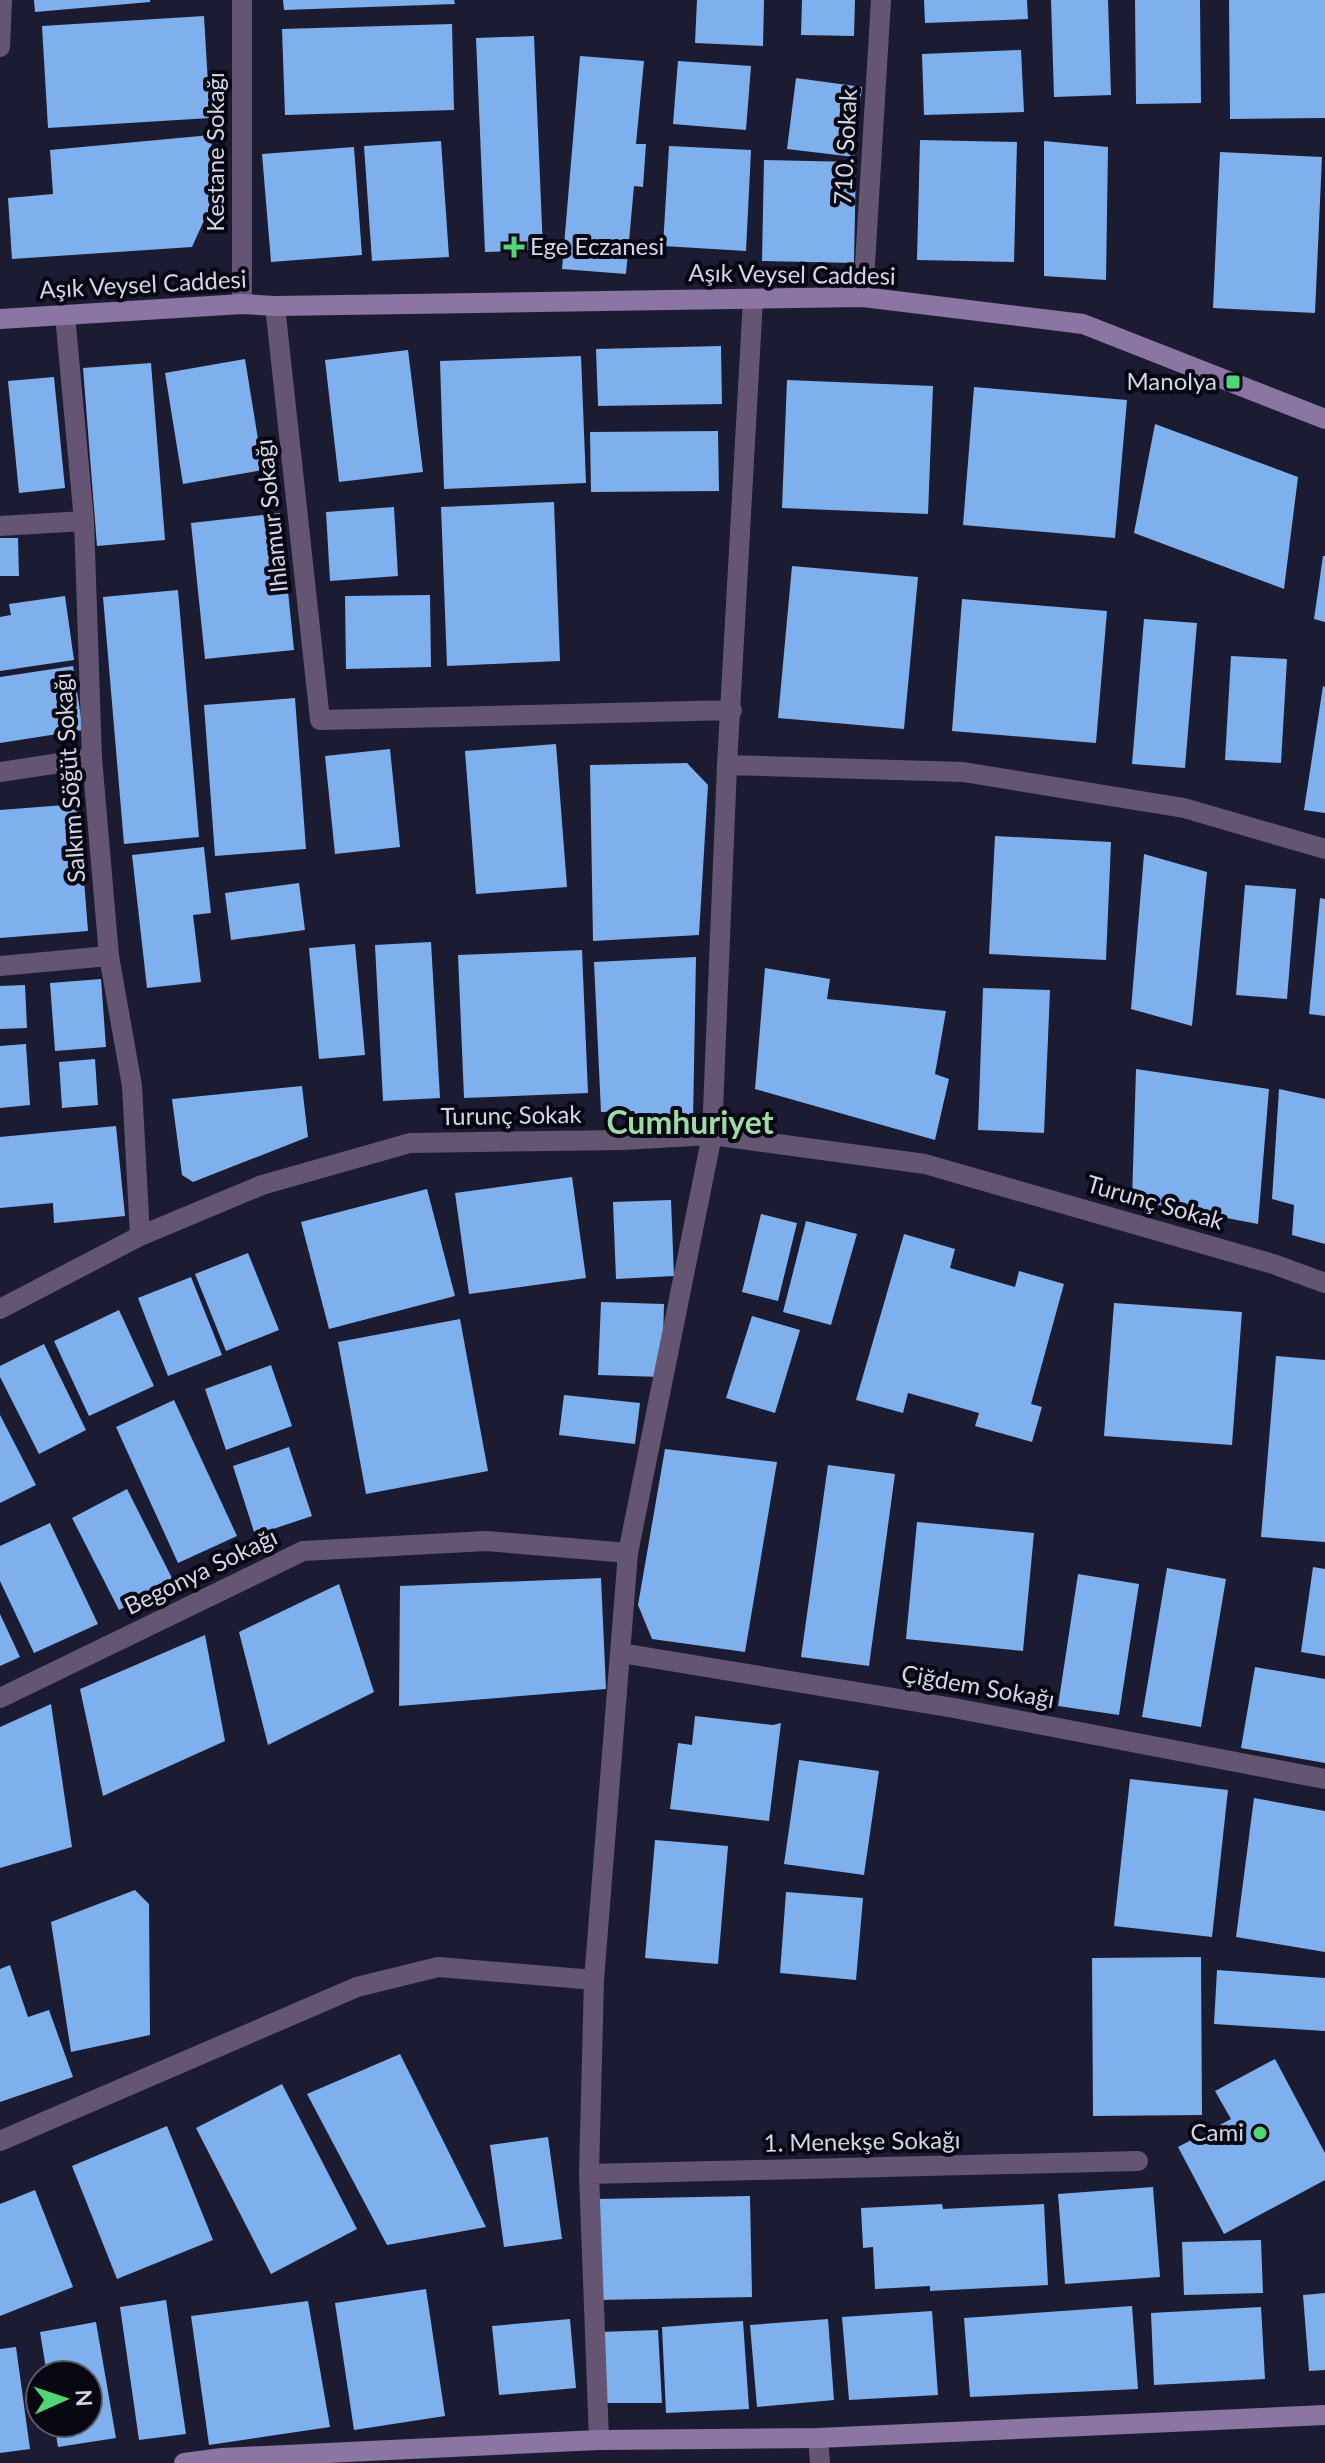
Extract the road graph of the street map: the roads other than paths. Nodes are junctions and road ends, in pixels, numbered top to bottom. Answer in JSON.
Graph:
{"nodes":[{"id":1,"x":2,"y":0,"type":"edge"},
{"id":2,"x":242,"y":0,"type":"edge"},
{"id":3,"x":881,"y":0,"type":"edge"},
{"id":4,"x":0,"y":47,"type":"edge"},
{"id":5,"x":863,"y":297,"type":"junction"},
{"id":6,"x":753,"y":299,"type":"junction"},
{"id":7,"x":242,"y":304,"type":"junction"},
{"id":8,"x":275,"y":306,"type":"junction"},
{"id":9,"x":65,"y":315,"type":"junction"},
{"id":10,"x":0,"y":319,"type":"edge"},
{"id":11,"x":1325,"y":419,"type":"edge"},
{"id":12,"x":84,"y":521,"type":"junction"},
{"id":13,"x":0,"y":526,"type":"edge"},
{"id":14,"x":732,"y":710,"type":"junction"},
{"id":15,"x":92,"y":758,"type":"junction"},
{"id":16,"x":727,"y":765,"type":"junction"},
{"id":17,"x":0,"y":772,"type":"edge"},
{"id":18,"x":1325,"y":849,"type":"edge"},
{"id":19,"x":109,"y":956,"type":"junction"},
{"id":20,"x":0,"y":966,"type":"edge"},
{"id":21,"x":712,"y":1135,"type":"junction"},
{"id":22,"x":140,"y":1236,"type":"junction"},
{"id":23,"x":1325,"y":1283,"type":"edge"},
{"id":24,"x":0,"y":1309,"type":"edge"},
{"id":25,"x":628,"y":1553,"type":"junction"},
{"id":26,"x":621,"y":1653,"type":"junction"},
{"id":27,"x":0,"y":1698,"type":"edge"},
{"id":28,"x":1325,"y":1779,"type":"edge"},
{"id":29,"x":594,"y":1980,"type":"junction"},
{"id":30,"x":0,"y":2141,"type":"edge"},
{"id":31,"x":1138,"y":2161,"type":"dead end"},
{"id":32,"x":589,"y":2174,"type":"junction"},
{"id":33,"x":1325,"y":2415,"type":"edge"},
{"id":34,"x":818,"y":2438,"type":"junction"},
{"id":35,"x":599,"y":2440,"type":"junction"},
{"id":36,"x":184,"y":2463,"type":"edge"},
{"id":37,"x":820,"y":2463,"type":"edge"}],
"edges":[{"from":1,"to":4,"type":"street"},
{"from":2,"to":7,"type":"street","name":"Kestane Sokağı"},
{"from":3,"to":5,"type":"street","name":"710. Sokak"},
{"from":5,"to":6,"type":"main road","name":"Aşık Veysel Caddesi"},
{"from":5,"to":11,"type":"main road","name":"Aşık Veysel Caddesi"},
{"from":6,"to":8,"type":"main road","name":"Aşık Veysel Caddesi"},
{"from":6,"to":14,"type":"street"},
{"from":7,"to":8,"type":"main road","name":"Aşık Veysel Caddesi"},
{"from":7,"to":9,"type":"main road","name":"Aşık Veysel Caddesi"},
{"from":8,"to":14,"type":"street","name":"Ihlamur Sokağı"},
{"from":9,"to":10,"type":"main road","name":"Aşık Veysel Caddesi"},
{"from":9,"to":12,"type":"street","name":"Salkım Söğüt Sokağı"},
{"from":12,"to":13,"type":"street"},
{"from":12,"to":15,"type":"street","name":"Salkım Söğüt Sokağı"},
{"from":14,"to":16,"type":"street"},
{"from":15,"to":17,"type":"street"},
{"from":15,"to":19,"type":"street","name":"Salkım Söğüt Sokağı"},
{"from":16,"to":18,"type":"street"},
{"from":16,"to":21,"type":"street"},
{"from":19,"to":20,"type":"street"},
{"from":19,"to":22,"type":"street","name":"Salkım Söğüt Sokağı"},
{"from":21,"to":22,"type":"street","name":"Turunç Sokak"},
{"from":21,"to":23,"type":"street","name":"Turunç Sokak"},
{"from":21,"to":25,"type":"street"},
{"from":22,"to":24,"type":"street","name":"Turunç Sokak"},
{"from":25,"to":26,"type":"street"},
{"from":25,"to":27,"type":"street","name":"Begonya Sokağı"},
{"from":26,"to":28,"type":"street","name":"Çiğdem Sokağı"},
{"from":26,"to":29,"type":"street"},
{"from":29,"to":30,"type":"street"},
{"from":29,"to":32,"type":"street"},
{"from":31,"to":32,"type":"street","name":"1. Menekşe Sokağı"},
{"from":32,"to":35,"type":"street"},
{"from":33,"to":34,"type":"main road"},
{"from":34,"to":35,"type":"main road"},
{"from":34,"to":37,"type":"street"},
{"from":35,"to":36,"type":"main road"}]}
